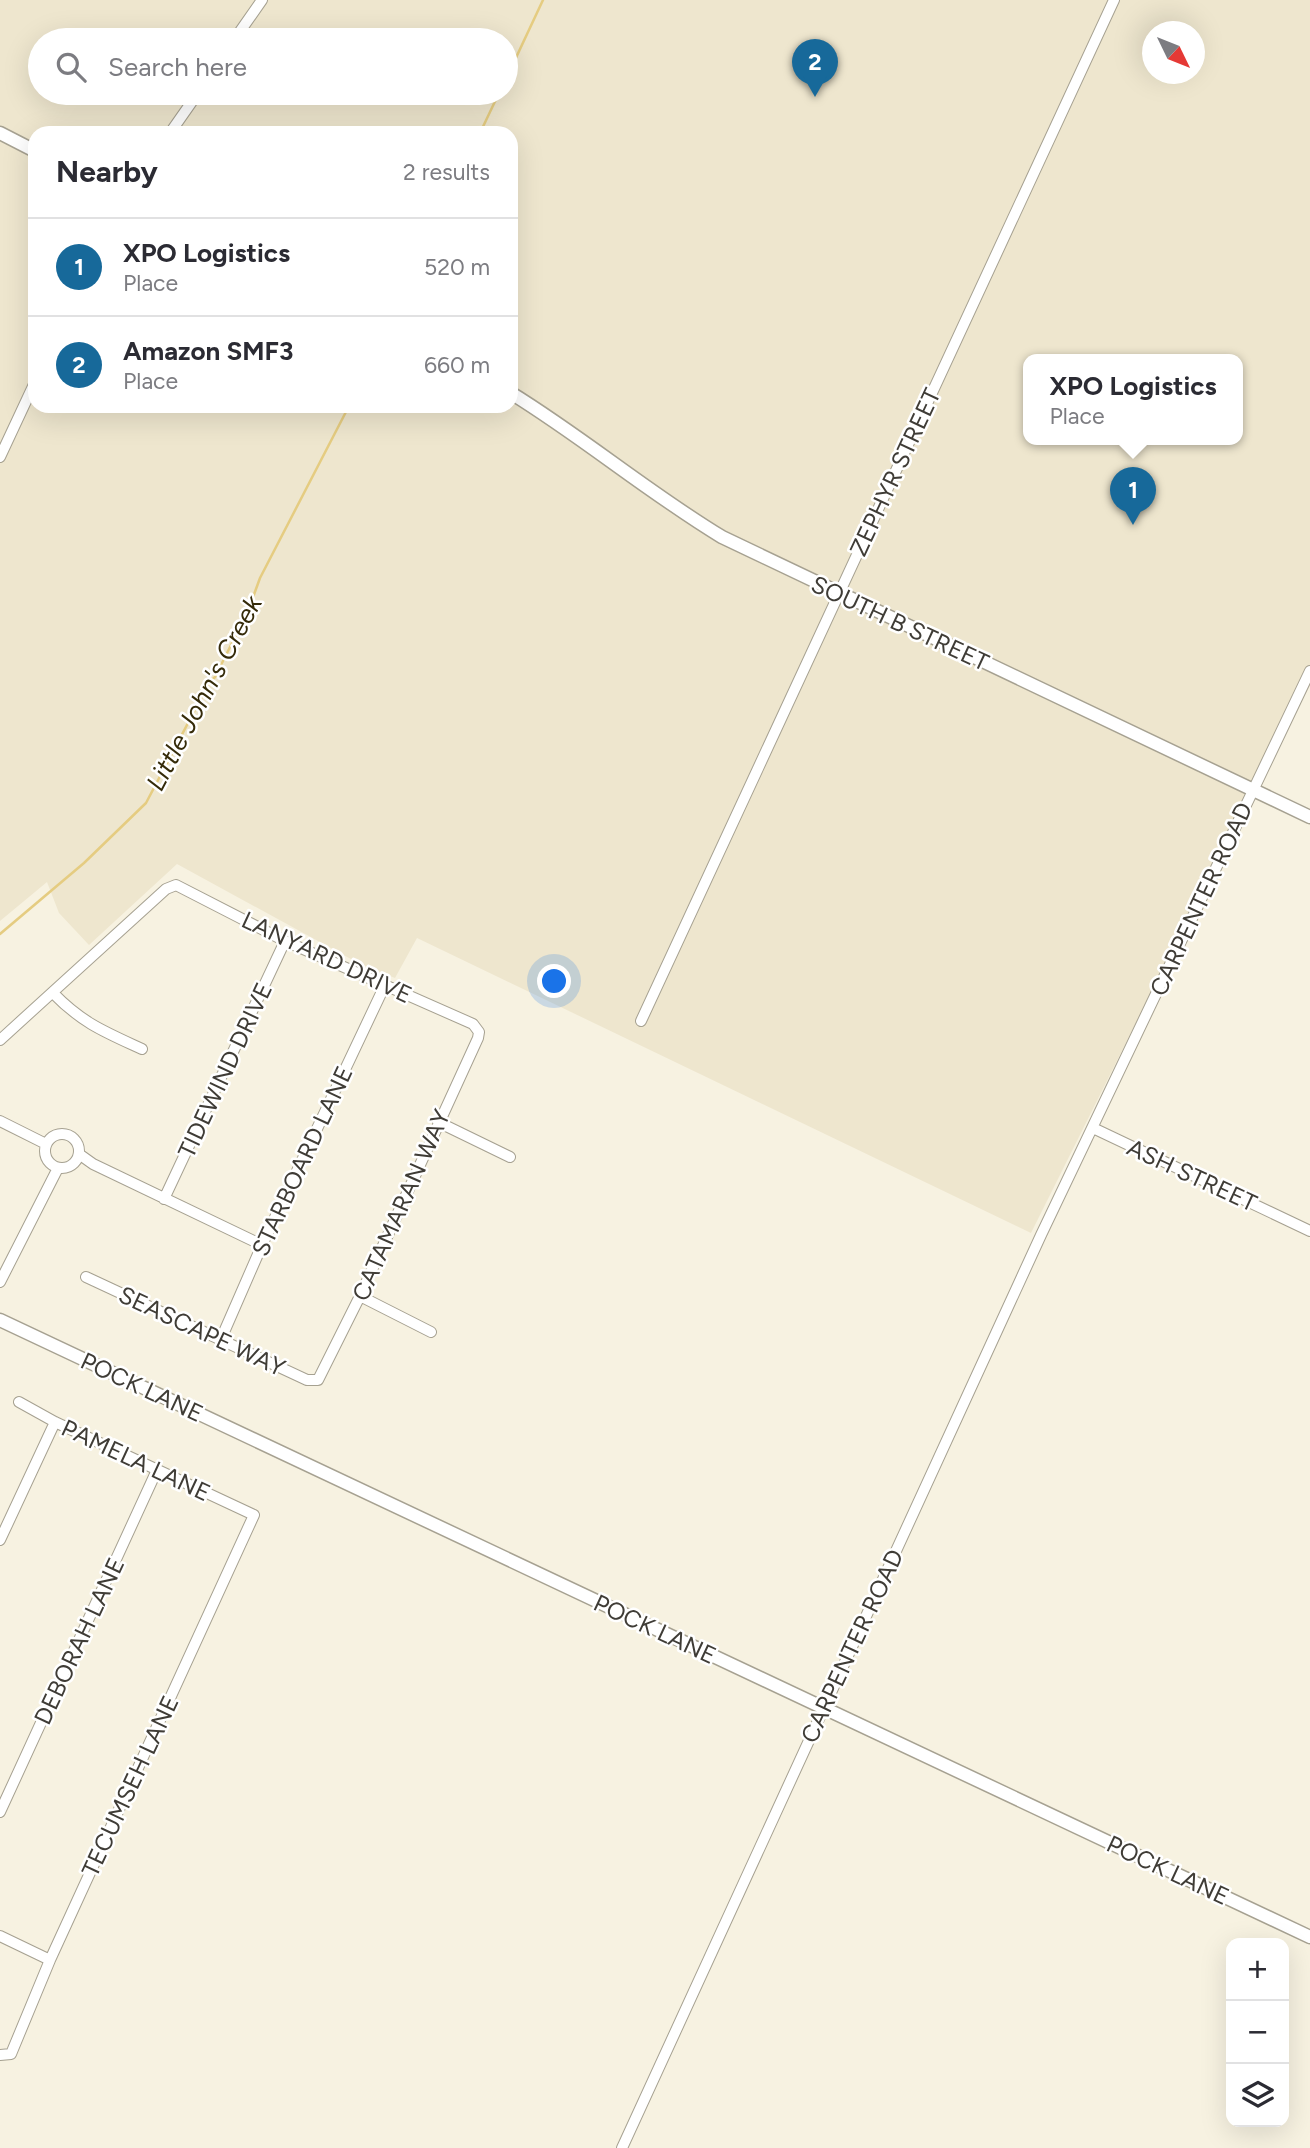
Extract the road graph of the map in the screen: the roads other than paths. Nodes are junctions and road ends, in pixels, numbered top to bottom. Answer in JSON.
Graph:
{"nodes":[{"id":1,"x":262,"y":0,"type":"edge"},
{"id":2,"x":1114,"y":0,"type":"edge"},
{"id":3,"x":242,"y":28,"type":"edge"},
{"id":4,"x":190,"y":105,"type":"edge"},
{"id":5,"x":175,"y":126,"type":"edge"},
{"id":6,"x":0,"y":133,"type":"edge"},
{"id":7,"x":28,"y":147,"type":"edge"},
{"id":8,"x":28,"y":397,"type":"edge"},
{"id":9,"x":518,"y":398,"type":"edge"},
{"id":10,"x":0,"y":457,"type":"edge"},
{"id":11,"x":839,"y":594,"type":"junction"},
{"id":12,"x":1310,"y":671,"type":"edge"},
{"id":13,"x":1253,"y":790,"type":"junction"},
{"id":14,"x":1310,"y":817,"type":"edge"},
{"id":15,"x":285,"y":941,"type":"junction"},
{"id":16,"x":385,"y":985,"type":"junction"},
{"id":17,"x":53,"y":993,"type":"junction"},
{"id":18,"x":641,"y":1021,"type":"dead end"},
{"id":19,"x":476,"y":1028,"type":"joint"},
{"id":20,"x":0,"y":1040,"type":"edge"},
{"id":21,"x":142,"y":1049,"type":"dead end"},
{"id":22,"x":0,"y":1121,"type":"edge"},
{"id":23,"x":438,"y":1122,"type":"junction"},
{"id":24,"x":1093,"y":1128,"type":"junction"},
{"id":25,"x":46,"y":1144,"type":"junction"},
{"id":26,"x":79,"y":1154,"type":"junction"},
{"id":27,"x":510,"y":1157,"type":"dead end"},
{"id":28,"x":58,"y":1168,"type":"junction"},
{"id":29,"x":164,"y":1199,"type":"junction"},
{"id":30,"x":1310,"y":1231,"type":"edge"},
{"id":31,"x":262,"y":1245,"type":"junction"},
{"id":32,"x":86,"y":1277,"type":"dead end"},
{"id":33,"x":0,"y":1282,"type":"edge"},
{"id":34,"x":360,"y":1296,"type":"junction"},
{"id":35,"x":0,"y":1320,"type":"edge"},
{"id":36,"x":431,"y":1332,"type":"dead end"},
{"id":37,"x":221,"y":1339,"type":"junction"},
{"id":38,"x":318,"y":1380,"type":"joint"},
{"id":39,"x":19,"y":1402,"type":"dead end"},
{"id":40,"x":54,"y":1422,"type":"junction"},
{"id":41,"x":157,"y":1470,"type":"junction"},
{"id":42,"x":254,"y":1515,"type":"joint"},
{"id":43,"x":0,"y":1540,"type":"edge"},
{"id":44,"x":824,"y":1708,"type":"junction"},
{"id":45,"x":0,"y":1812,"type":"edge"},
{"id":46,"x":0,"y":1936,"type":"edge"},
{"id":47,"x":1310,"y":1937,"type":"edge"},
{"id":48,"x":50,"y":1960,"type":"junction"},
{"id":49,"x":3,"y":2055,"type":"edge"},
{"id":50,"x":622,"y":2148,"type":"edge"}],
"edges":[{"from":1,"to":3,"type":"street"},
{"from":2,"to":11,"type":"street","name":"ZEPHYR STREET"},
{"from":4,"to":5,"type":"street"},
{"from":6,"to":7,"type":"street"},
{"from":8,"to":10,"type":"street"},
{"from":9,"to":11,"type":"street","name":"SOUTH B STREET"},
{"from":11,"to":13,"type":"street","name":"SOUTH B STREET"},
{"from":11,"to":18,"type":"street","name":"ZEPHYR STREET"},
{"from":12,"to":13,"type":"street","name":"CARPENTER ROAD"},
{"from":13,"to":14,"type":"street","name":"SOUTH B STREET"},
{"from":13,"to":24,"type":"street","name":"CARPENTER ROAD"},
{"from":15,"to":16,"type":"street","name":"LANYARD DRIVE"},
{"from":15,"to":17,"type":"street","name":"LANYARD DRIVE"},
{"from":15,"to":29,"type":"street","name":"TIDEWIND DRIVE"},
{"from":16,"to":19,"type":"street","name":"LANYARD DRIVE"},
{"from":16,"to":31,"type":"street","name":"STARBOARD LANE"},
{"from":17,"to":20,"type":"street"},
{"from":17,"to":21,"type":"street"},
{"from":19,"to":23,"type":"street","name":"CATAMARAN WAY"},
{"from":22,"to":25,"type":"street"},
{"from":23,"to":27,"type":"street"},
{"from":23,"to":34,"type":"street","name":"CATAMARAN WAY"},
{"from":24,"to":30,"type":"street","name":"ASH STREET"},
{"from":24,"to":44,"type":"street","name":"CARPENTER ROAD"},
{"from":25,"to":26,"type":"street"},
{"from":25,"to":28,"type":"street"},
{"from":26,"to":28,"type":"street"},
{"from":26,"to":29,"type":"street"},
{"from":28,"to":33,"type":"street"},
{"from":29,"to":31,"type":"street"},
{"from":31,"to":37,"type":"street","name":"STARBOARD LANE"},
{"from":32,"to":37,"type":"street","name":"SEASCAPE WAY"},
{"from":34,"to":36,"type":"street"},
{"from":34,"to":38,"type":"street","name":"CATAMARAN WAY"},
{"from":35,"to":44,"type":"street","name":"POCK LANE"},
{"from":37,"to":38,"type":"street","name":"SEASCAPE WAY"},
{"from":39,"to":40,"type":"street","name":"PAMELA LANE"},
{"from":40,"to":41,"type":"street","name":"PAMELA LANE"},
{"from":40,"to":43,"type":"street"},
{"from":41,"to":42,"type":"street","name":"PAMELA LANE"},
{"from":41,"to":45,"type":"street","name":"DEBORAH LANE"},
{"from":42,"to":48,"type":"street","name":"TECUMSEH LANE"},
{"from":44,"to":47,"type":"street","name":"POCK LANE"},
{"from":44,"to":50,"type":"street","name":"CARPENTER ROAD"},
{"from":46,"to":48,"type":"street"},
{"from":48,"to":49,"type":"street","name":"TECUMSEH LANE"}]}
